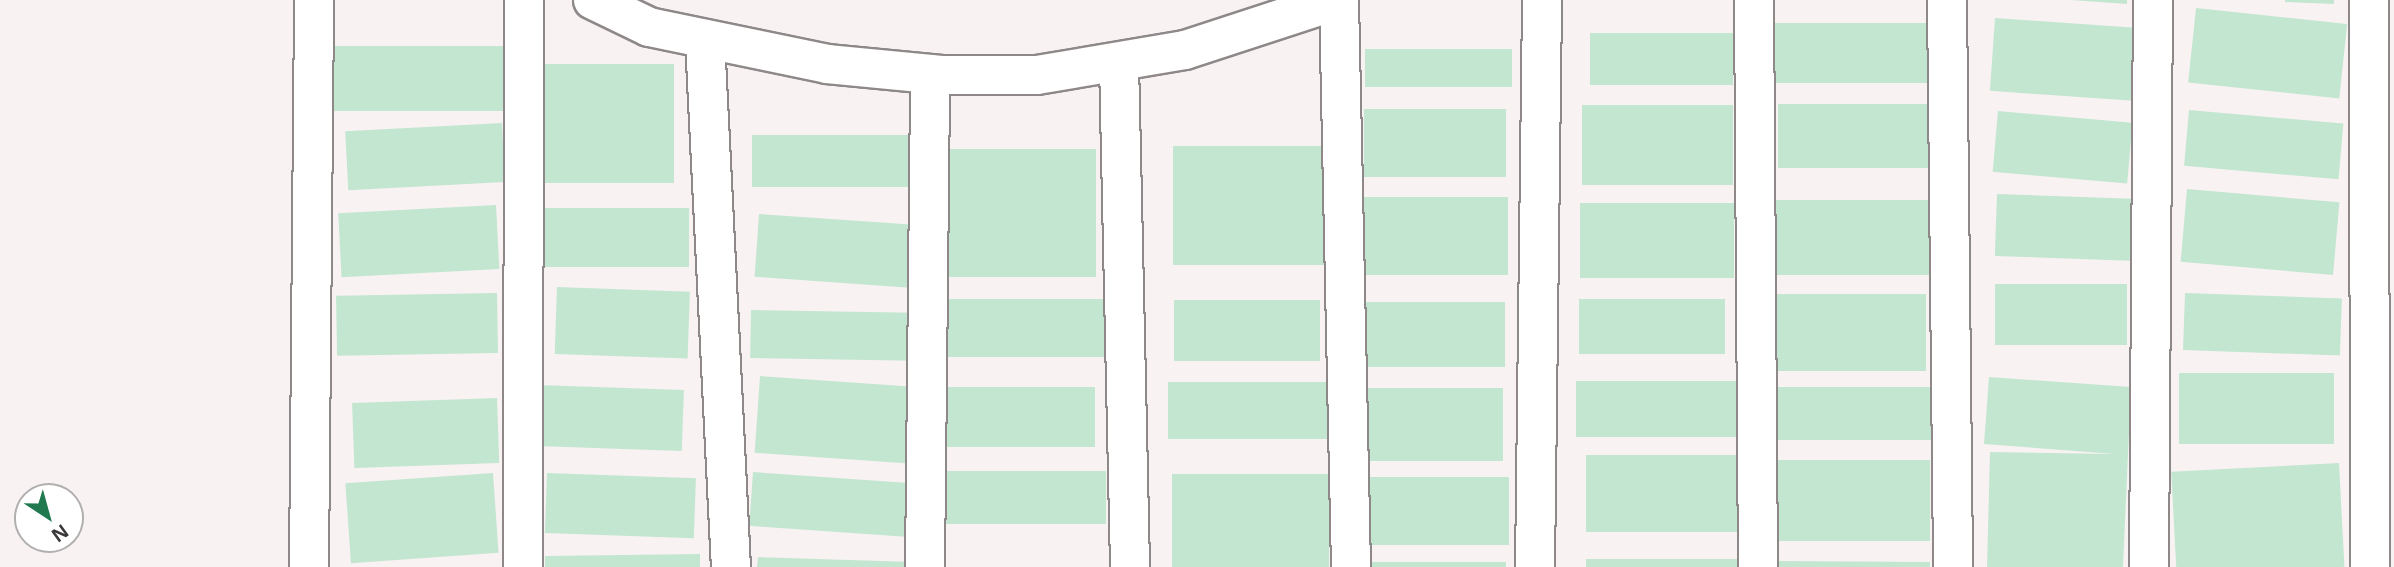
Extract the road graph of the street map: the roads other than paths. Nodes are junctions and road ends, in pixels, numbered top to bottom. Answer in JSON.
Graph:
{"nodes":[{"id":1,"x":314,"y":0,"type":"edge"},
{"id":2,"x":524,"y":0,"type":"edge"},
{"id":3,"x":593,"y":0,"type":"edge"},
{"id":4,"x":1338,"y":0,"type":"edge"},
{"id":5,"x":1542,"y":0,"type":"edge"},
{"id":6,"x":1754,"y":0,"type":"edge"},
{"id":7,"x":1947,"y":0,"type":"edge"},
{"id":8,"x":2153,"y":0,"type":"edge"},
{"id":9,"x":2369,"y":0,"type":"edge"},
{"id":10,"x":705,"y":40,"type":"junction"},
{"id":11,"x":1119,"y":62,"type":"junction"},
{"id":12,"x":930,"y":74,"type":"junction"},
{"id":13,"x":309,"y":567,"type":"edge"},
{"id":14,"x":523,"y":567,"type":"edge"},
{"id":15,"x":731,"y":567,"type":"edge"},
{"id":16,"x":926,"y":567,"type":"edge"},
{"id":17,"x":1130,"y":567,"type":"edge"},
{"id":18,"x":1351,"y":567,"type":"edge"},
{"id":19,"x":1535,"y":567,"type":"edge"},
{"id":20,"x":1758,"y":567,"type":"edge"},
{"id":21,"x":1954,"y":567,"type":"edge"},
{"id":22,"x":2150,"y":567,"type":"edge"},
{"id":23,"x":2371,"y":567,"type":"edge"}],
"edges":[{"from":1,"to":13,"type":"street"},
{"from":2,"to":14,"type":"street"},
{"from":3,"to":10,"type":"street"},
{"from":4,"to":11,"type":"street"},
{"from":4,"to":18,"type":"street"},
{"from":5,"to":19,"type":"street"},
{"from":6,"to":20,"type":"street"},
{"from":7,"to":21,"type":"street"},
{"from":8,"to":22,"type":"street"},
{"from":9,"to":23,"type":"street"},
{"from":10,"to":12,"type":"street"},
{"from":10,"to":15,"type":"street"},
{"from":11,"to":12,"type":"street"},
{"from":11,"to":17,"type":"street"},
{"from":12,"to":16,"type":"street"}]}
